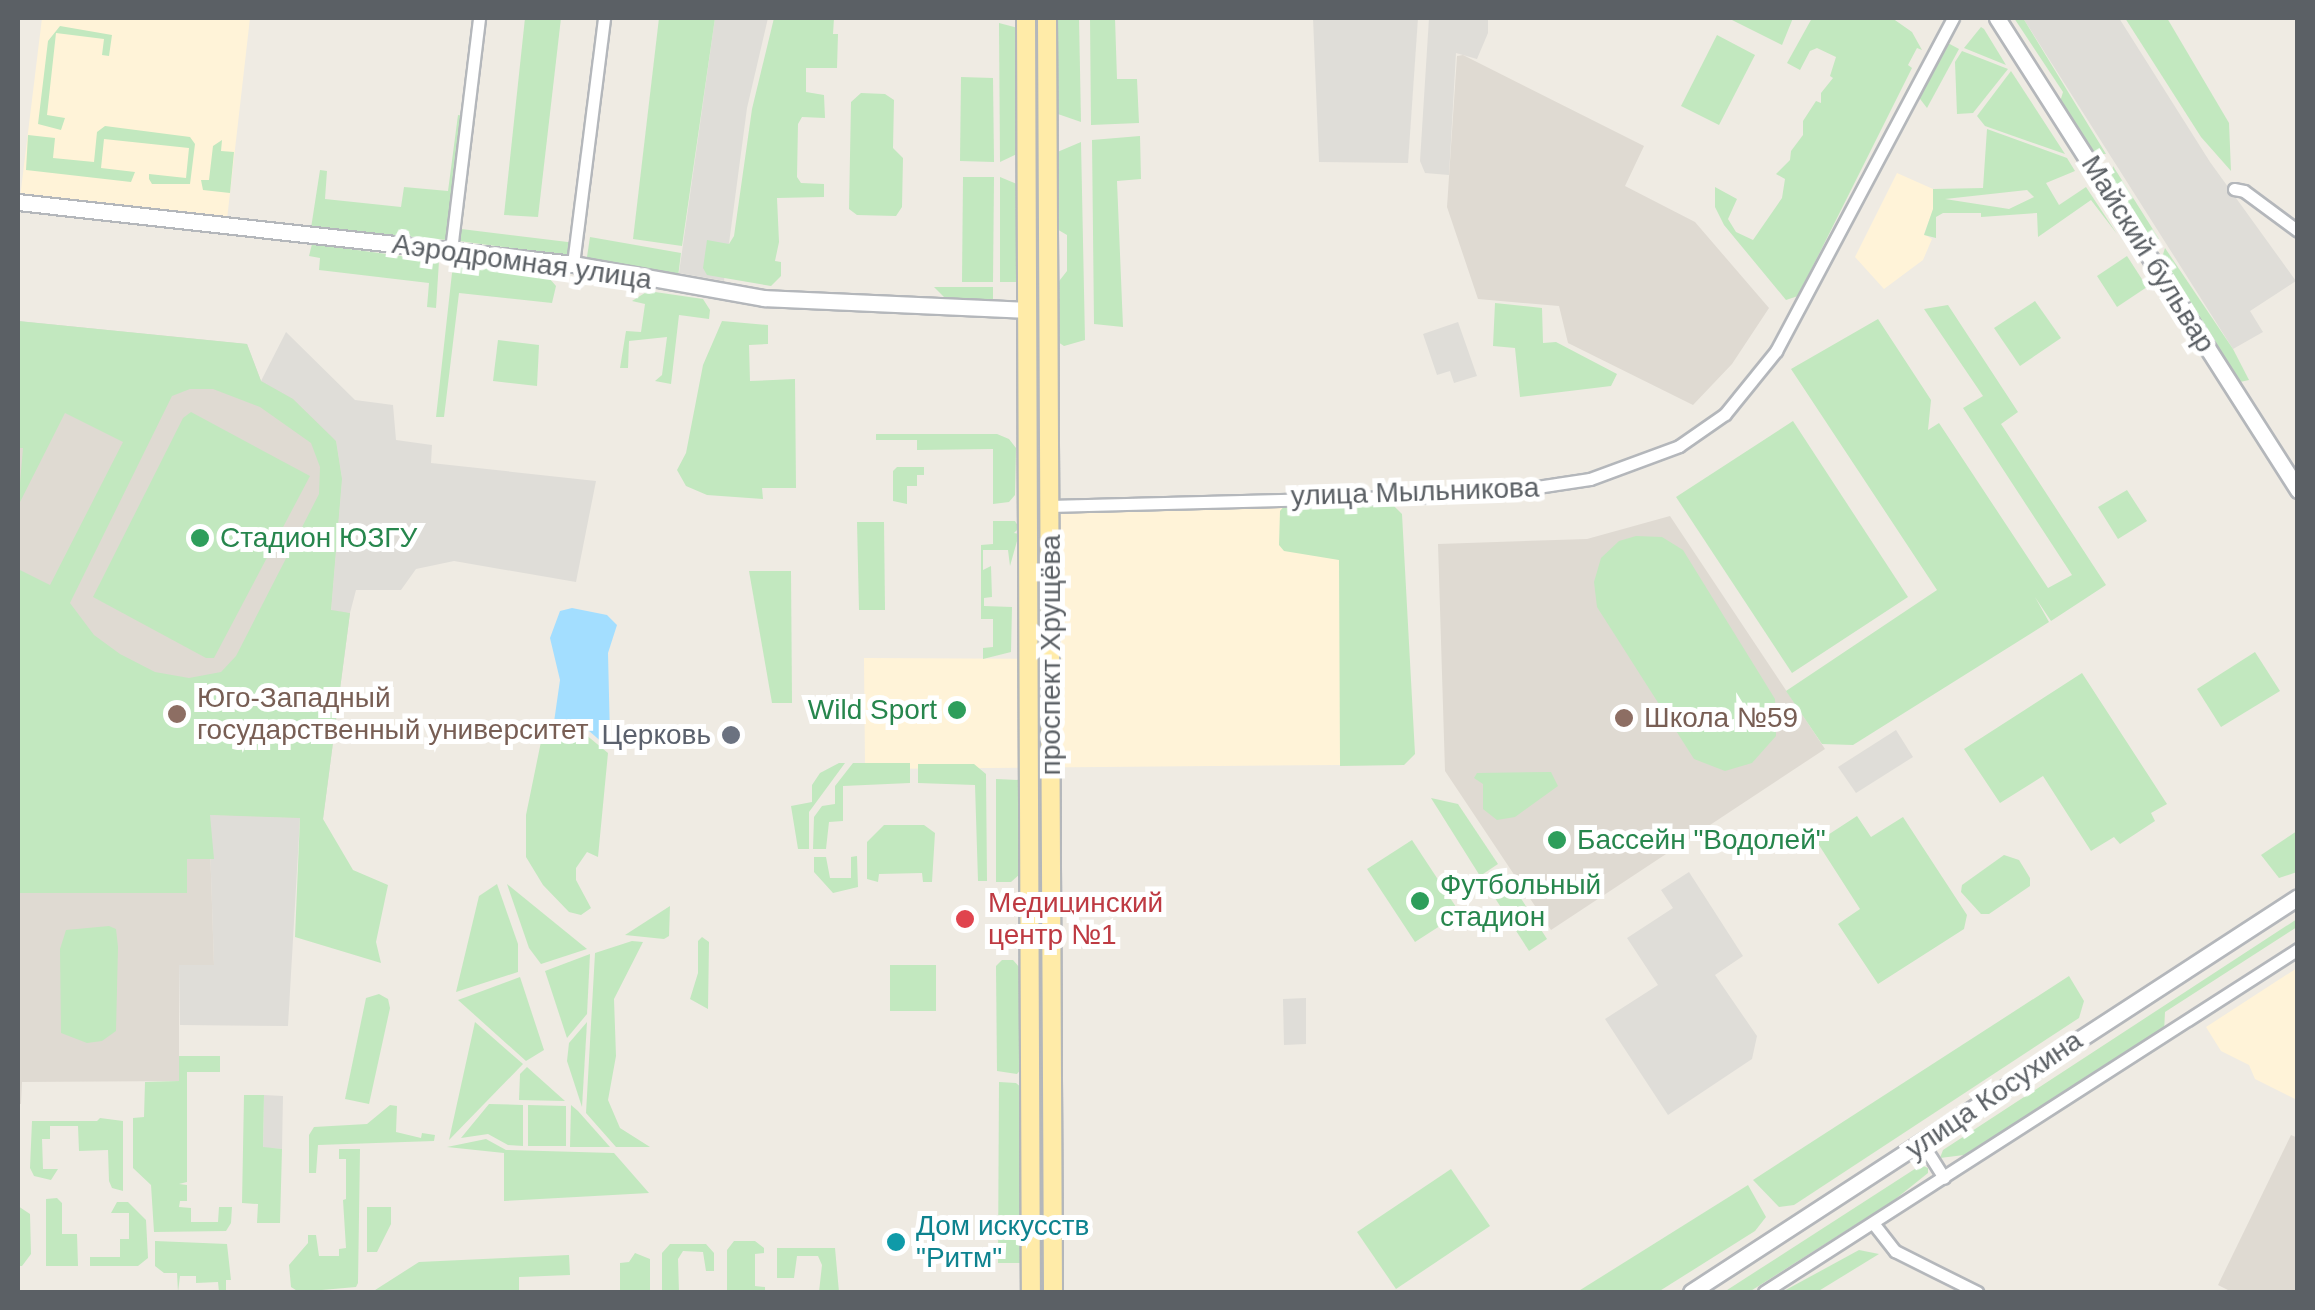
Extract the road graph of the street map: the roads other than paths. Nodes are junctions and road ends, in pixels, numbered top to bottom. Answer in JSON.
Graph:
{"nodes":[{"id":1,"x":479,"y":18,"type":"edge"},
{"id":2,"x":604,"y":18,"type":"edge"},
{"id":3,"x":1026,"y":18,"type":"edge"},
{"id":4,"x":1047,"y":18,"type":"edge"},
{"id":5,"x":1953,"y":18,"type":"edge"},
{"id":6,"x":1998,"y":18,"type":"edge"},
{"id":7,"x":2234,"y":189,"type":"dead end"},
{"id":8,"x":18,"y":202,"type":"edge"},
{"id":9,"x":2298,"y":231,"type":"edge"},
{"id":10,"x":451,"y":250,"type":"junction"},
{"id":11,"x":572,"y":264,"type":"junction"},
{"id":12,"x":1027,"y":310,"type":"junction"},
{"id":13,"x":2298,"y":490,"type":"edge"},
{"id":14,"x":1049,"y":506,"type":"junction"},
{"id":15,"x":1028,"y":509,"type":"junction"},
{"id":16,"x":2298,"y":897,"type":"edge"},
{"id":17,"x":2298,"y":949,"type":"edge"},
{"id":18,"x":1922,"y":1143,"type":"junction"},
{"id":19,"x":1944,"y":1178,"type":"junction"},
{"id":20,"x":1873,"y":1223,"type":"junction"},
{"id":21,"x":1031,"y":1292,"type":"edge"},
{"id":22,"x":1053,"y":1292,"type":"edge"},
{"id":23,"x":1691,"y":1292,"type":"edge"},
{"id":24,"x":1764,"y":1292,"type":"edge"},
{"id":25,"x":1977,"y":1292,"type":"edge"}],
"edges":[{"from":1,"to":10,"type":"street"},
{"from":2,"to":11,"type":"street"},
{"from":3,"to":12,"type":"main road","name":"проспект Хрущёва"},
{"from":4,"to":14,"type":"main road","name":"проспект Хрущёва"},
{"from":5,"to":14,"type":"street","name":"улица Мыльникова"},
{"from":6,"to":13,"type":"main road","name":"Майский бульвар"},
{"from":7,"to":9,"type":"street"},
{"from":8,"to":10,"type":"main road","name":"Аэродромная улица"},
{"from":10,"to":11,"type":"main road","name":"Аэродромная улица"},
{"from":11,"to":12,"type":"main road","name":"Аэродромная улица"},
{"from":12,"to":15,"type":"main road","name":"проспект Хрущёва"},
{"from":14,"to":15,"type":"main road"},
{"from":14,"to":22,"type":"main road","name":"проспект Хрущёва"},
{"from":15,"to":21,"type":"main road","name":"проспект Хрущёва"},
{"from":16,"to":18,"type":"main road","name":"улица Косухина"},
{"from":17,"to":19,"type":"street","name":"улица Косухина"},
{"from":18,"to":19,"type":"street"},
{"from":18,"to":23,"type":"main road","name":"улица Косухина"},
{"from":19,"to":20,"type":"street","name":"улица Косухина"},
{"from":20,"to":24,"type":"street","name":"улица Косухина"},
{"from":20,"to":25,"type":"street"}]}
